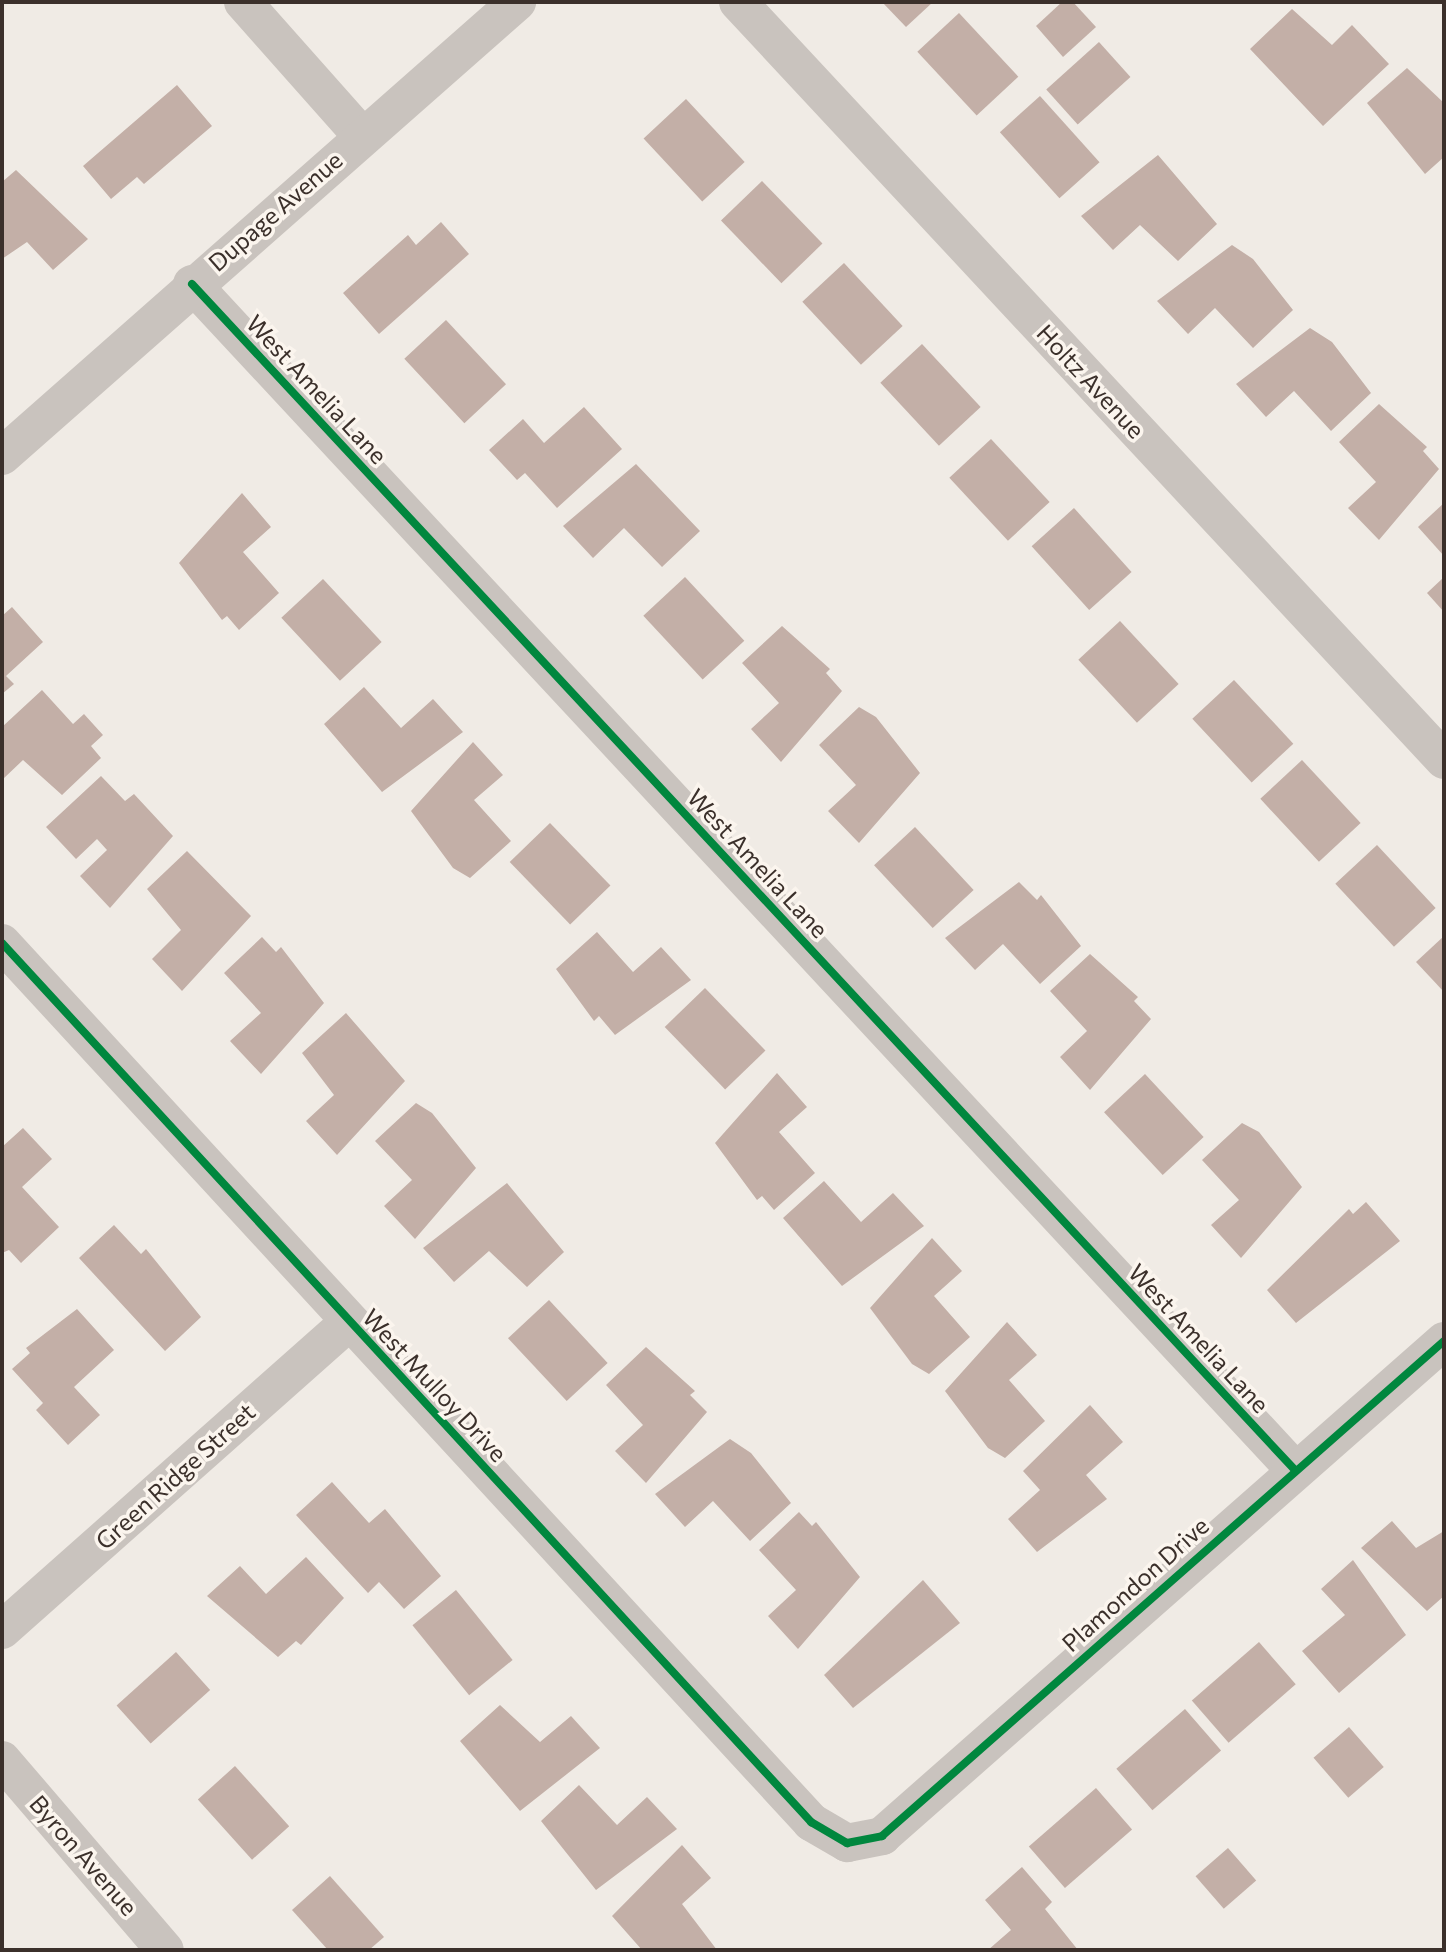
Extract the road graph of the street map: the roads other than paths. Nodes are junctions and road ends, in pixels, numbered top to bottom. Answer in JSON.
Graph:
{"nodes":[{"id":1,"x":243,"y":2,"type":"edge"},
{"id":2,"x":517,"y":2,"type":"edge"},
{"id":3,"x":738,"y":2,"type":"edge"},
{"id":4,"x":361,"y":135,"type":"junction"},
{"id":5,"x":192,"y":284,"type":"junction"},
{"id":6,"x":2,"y":456,"type":"edge"},
{"id":7,"x":1444,"y":760,"type":"edge"},
{"id":8,"x":2,"y":943,"type":"edge"},
{"id":9,"x":349,"y":1322,"type":"junction"},
{"id":10,"x":1444,"y":1341,"type":"edge"},
{"id":11,"x":1295,"y":1470,"type":"junction"},
{"id":12,"x":2,"y":1630,"type":"edge"},
{"id":13,"x":2,"y":1760,"type":"edge"},
{"id":14,"x":847,"y":1843,"type":"joint"},
{"id":15,"x":165,"y":1950,"type":"edge"}],
"edges":[{"from":1,"to":4,"type":"street"},
{"from":2,"to":4,"type":"street","name":"Dupage Avenue"},
{"from":3,"to":7,"type":"street","name":"Holtz Avenue"},
{"from":4,"to":5,"type":"street","name":"Dupage Avenue"},
{"from":5,"to":6,"type":"street","name":"Dupage Avenue"},
{"from":5,"to":11,"type":"street","name":"West Amelia Lane"},
{"from":8,"to":9,"type":"street","name":"West Mulloy Drive"},
{"from":9,"to":12,"type":"street","name":"Green Ridge Street"},
{"from":9,"to":14,"type":"street","name":"West Mulloy Drive"},
{"from":10,"to":11,"type":"street","name":"Plamondon Drive"},
{"from":11,"to":14,"type":"street","name":"Plamondon Drive"},
{"from":13,"to":15,"type":"street","name":"Byron Avenue"}]}
